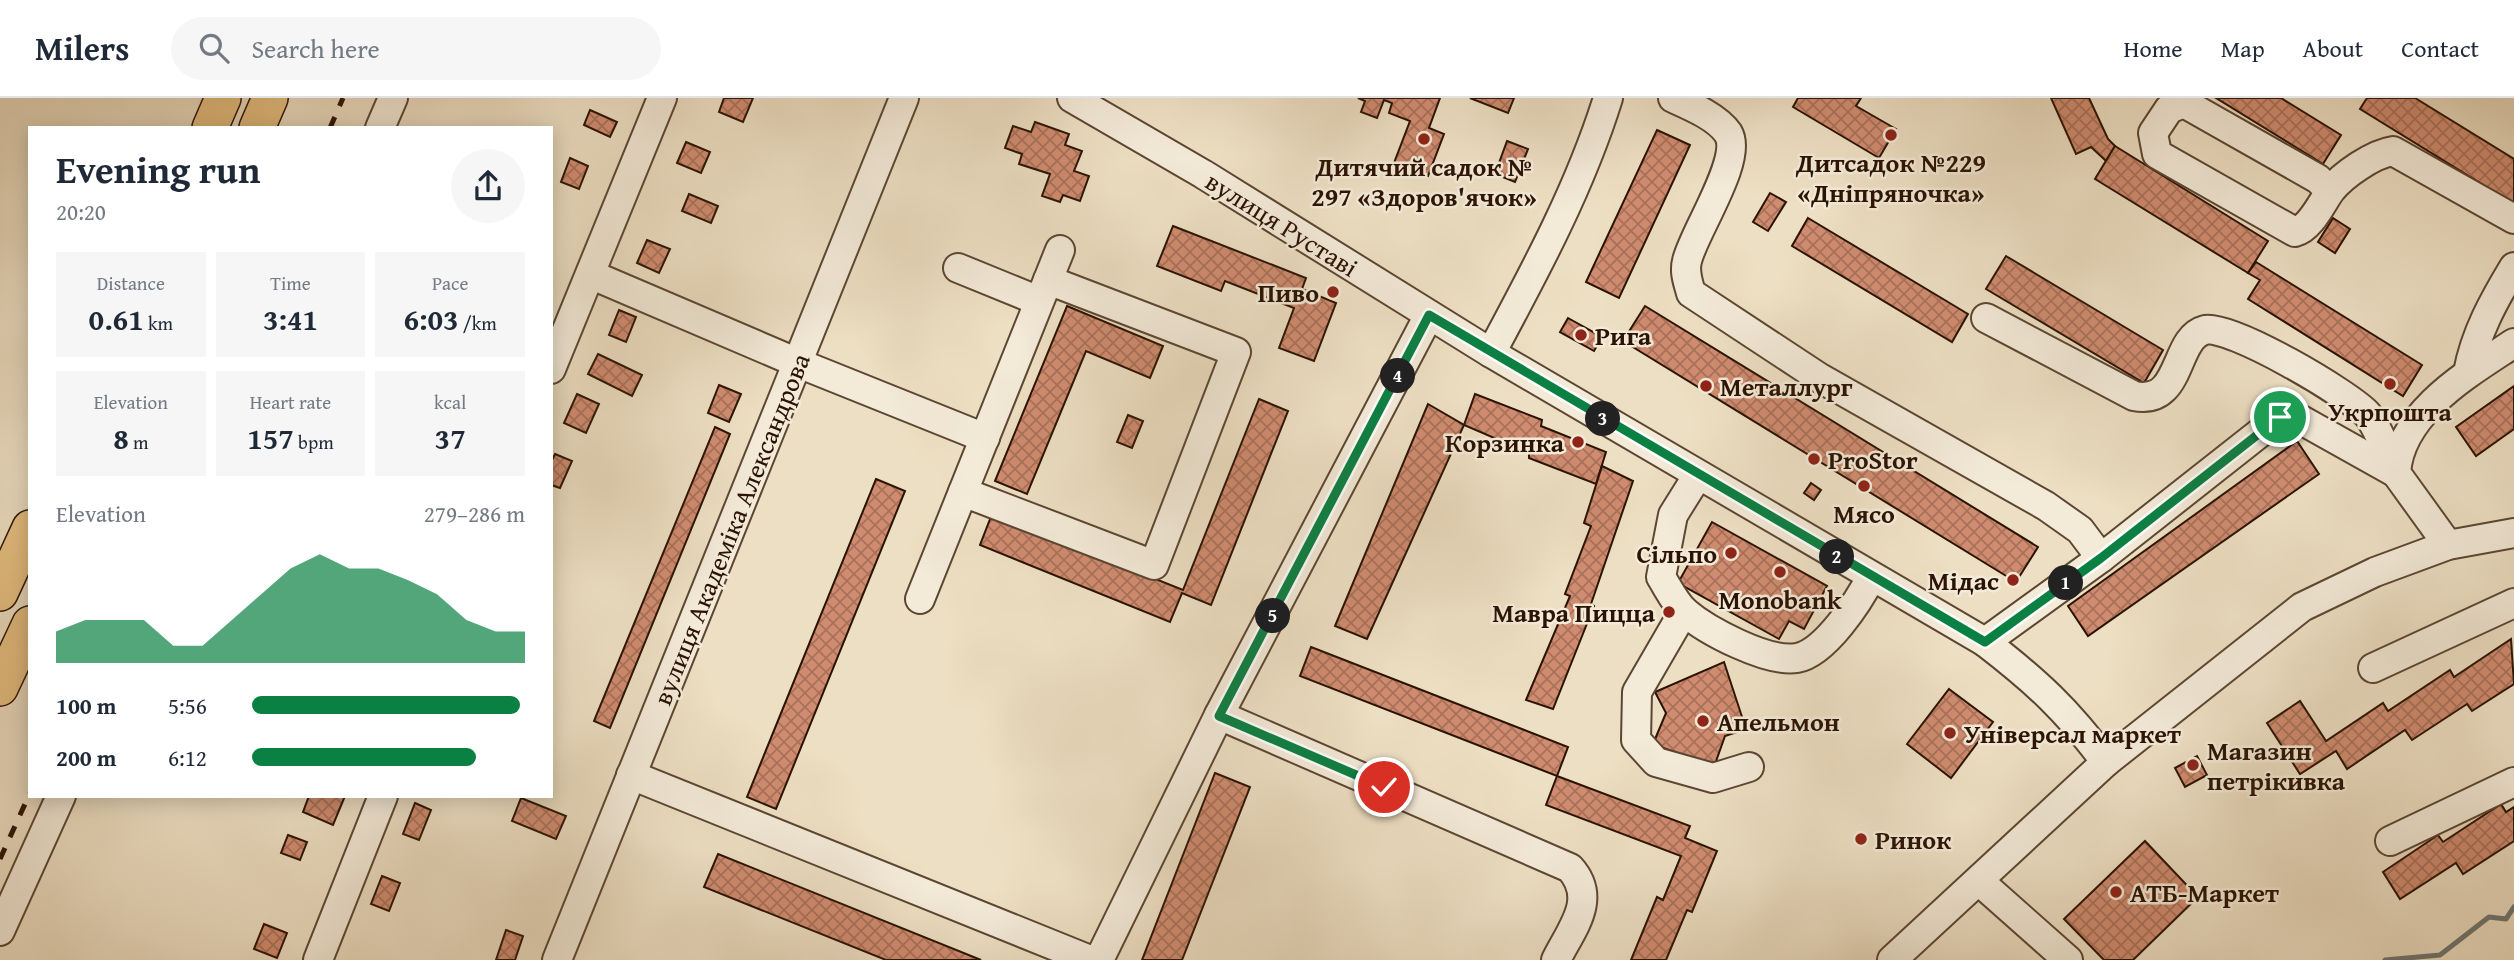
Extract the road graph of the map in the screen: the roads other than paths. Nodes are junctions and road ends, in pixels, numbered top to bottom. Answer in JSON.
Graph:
{"nodes":[{"id":1,"x":223,"y":98,"type":"edge"},
{"id":2,"x":270,"y":98,"type":"edge"},
{"id":3,"x":393,"y":98,"type":"edge"},
{"id":4,"x":662,"y":98,"type":"edge"},
{"id":5,"x":904,"y":98,"type":"edge"},
{"id":6,"x":1072,"y":98,"type":"edge"},
{"id":7,"x":1608,"y":98,"type":"edge"},
{"id":8,"x":1674,"y":98,"type":"edge"},
{"id":9,"x":211,"y":126,"type":"edge"},
{"id":10,"x":258,"y":126,"type":"edge"},
{"id":11,"x":381,"y":126,"type":"edge"},
{"id":12,"x":2330,"y":191,"type":"junction"},
{"id":13,"x":2514,"y":219,"type":"edge"},
{"id":14,"x":1060,"y":250,"type":"dead end"},
{"id":15,"x":2514,"y":267,"type":"edge"},
{"id":16,"x":958,"y":268,"type":"dead end"},
{"id":17,"x":592,"y":275,"type":"junction"},
{"id":18,"x":1044,"y":291,"type":"junction"},
{"id":19,"x":1429,"y":315,"type":"junction"},
{"id":20,"x":1986,"y":318,"type":"dead end"},
{"id":21,"x":2514,"y":343,"type":"edge"},
{"id":22,"x":1491,"y":353,"type":"junction"},
{"id":23,"x":798,"y":363,"type":"junction"},
{"id":24,"x":553,"y":364,"type":"edge"},
{"id":25,"x":2468,"y":373,"type":"junction"},
{"id":26,"x":985,"y":438,"type":"junction"},
{"id":27,"x":2396,"y":473,"type":"junction"},
{"id":28,"x":1698,"y":475,"type":"junction"},
{"id":29,"x":963,"y":492,"type":"junction"},
{"id":30,"x":28,"y":532,"type":"edge"},
{"id":31,"x":2514,"y":533,"type":"edge"},
{"id":32,"x":2448,"y":545,"type":"junction"},
{"id":33,"x":2101,"y":558,"type":"junction"},
{"id":34,"x":1871,"y":577,"type":"junction"},
{"id":35,"x":0,"y":593,"type":"edge"},
{"id":36,"x":920,"y":599,"type":"dead end"},
{"id":37,"x":2514,"y":603,"type":"edge"},
{"id":38,"x":1684,"y":611,"type":"junction"},
{"id":39,"x":28,"y":628,"type":"edge"},
{"id":40,"x":1985,"y":642,"type":"junction"},
{"id":41,"x":2373,"y":668,"type":"dead end"},
{"id":42,"x":0,"y":688,"type":"edge"},
{"id":43,"x":1219,"y":716,"type":"junction"},
{"id":44,"x":2106,"y":762,"type":"junction"},
{"id":45,"x":1749,"y":768,"type":"dead end"},
{"id":46,"x":631,"y":775,"type":"junction"},
{"id":47,"x":2514,"y":782,"type":"edge"},
{"id":48,"x":60,"y":798,"type":"edge"},
{"id":49,"x":382,"y":798,"type":"edge"},
{"id":50,"x":2390,"y":841,"type":"dead end"},
{"id":51,"x":1979,"y":881,"type":"junction"},
{"id":52,"x":0,"y":931,"type":"edge"},
{"id":53,"x":318,"y":960,"type":"edge"},
{"id":54,"x":556,"y":960,"type":"edge"},
{"id":55,"x":1090,"y":960,"type":"edge"},
{"id":56,"x":1099,"y":960,"type":"edge"},
{"id":57,"x":1556,"y":960,"type":"edge"},
{"id":58,"x":1892,"y":960,"type":"edge"},
{"id":59,"x":2068,"y":960,"type":"edge"}],
"edges":[{"from":1,"to":9,"type":"main road"},
{"from":2,"to":10,"type":"main road"},
{"from":3,"to":11,"type":"street"},
{"from":4,"to":17,"type":"street"},
{"from":5,"to":23,"type":"street","name":"вулиця Академіка Александрова"},
{"from":6,"to":19,"type":"street","name":"вулиця Руставі"},
{"from":7,"to":22,"type":"street"},
{"from":8,"to":33,"type":"street"},
{"from":12,"to":12,"type":"street"},
{"from":12,"to":13,"type":"street"},
{"from":14,"to":18,"type":"street"},
{"from":15,"to":25,"type":"street"},
{"from":16,"to":18,"type":"street"},
{"from":17,"to":23,"type":"street"},
{"from":17,"to":24,"type":"street"},
{"from":18,"to":26,"type":"street"},
{"from":18,"to":29,"type":"street"},
{"from":19,"to":22,"type":"street","name":"вулиця Руставі"},
{"from":19,"to":43,"type":"street"},
{"from":20,"to":27,"type":"street"},
{"from":21,"to":25,"type":"street"},
{"from":22,"to":28,"type":"street","name":"вулиця Руставі"},
{"from":23,"to":26,"type":"street"},
{"from":23,"to":46,"type":"street","name":"вулиця Академіка Александрова"},
{"from":25,"to":27,"type":"street"},
{"from":26,"to":29,"type":"street"},
{"from":27,"to":32,"type":"street"},
{"from":27,"to":33,"type":"street"},
{"from":28,"to":34,"type":"street","name":"вулиця Руставі"},
{"from":28,"to":38,"type":"street"},
{"from":29,"to":36,"type":"street"},
{"from":30,"to":35,"type":"main road"},
{"from":31,"to":32,"type":"street"},
{"from":32,"to":44,"type":"street"},
{"from":33,"to":40,"type":"street"},
{"from":34,"to":38,"type":"street"},
{"from":34,"to":40,"type":"street","name":"вулиця Руставі"},
{"from":37,"to":41,"type":"street"},
{"from":38,"to":45,"type":"street"},
{"from":39,"to":42,"type":"main road"},
{"from":40,"to":44,"type":"street","name":"вулиця Руставі"},
{"from":43,"to":56,"type":"street"},
{"from":43,"to":57,"type":"street"},
{"from":44,"to":51,"type":"street"},
{"from":46,"to":54,"type":"street","name":"вулиця Академіка Александрова"},
{"from":46,"to":55,"type":"street"},
{"from":47,"to":50,"type":"street"},
{"from":48,"to":52,"type":"street"},
{"from":49,"to":53,"type":"street"},
{"from":51,"to":58,"type":"street"},
{"from":51,"to":59,"type":"street"}]}
